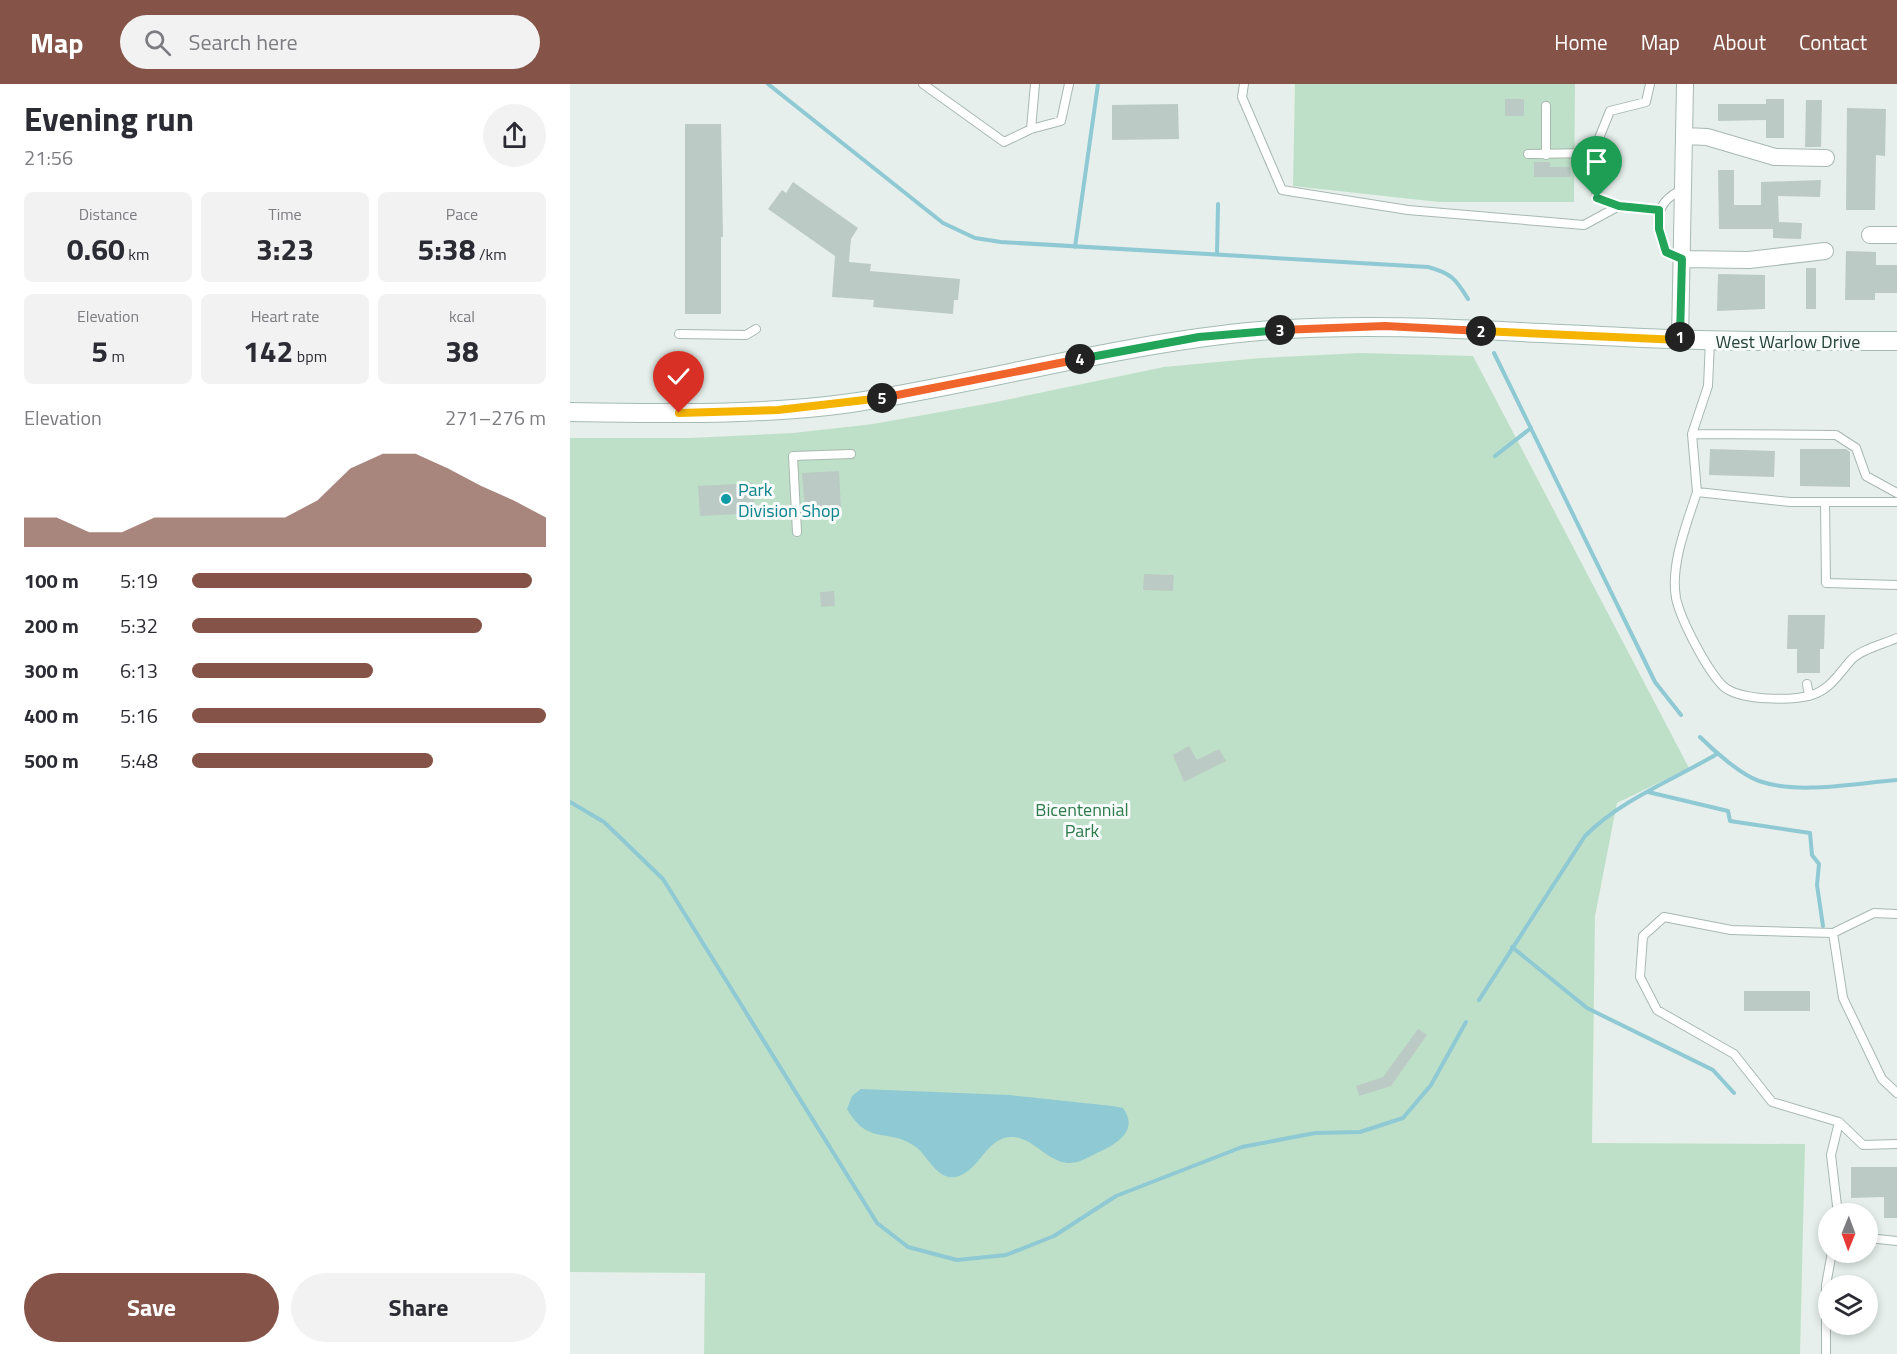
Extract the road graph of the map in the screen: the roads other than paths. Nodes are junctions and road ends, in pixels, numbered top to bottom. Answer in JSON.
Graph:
{"nodes":[{"id":1,"x":923,"y":84,"type":"edge"},
{"id":2,"x":1035,"y":84,"type":"edge"},
{"id":3,"x":1069,"y":84,"type":"edge"},
{"id":4,"x":1244,"y":84,"type":"edge"},
{"id":5,"x":1650,"y":84,"type":"edge"},
{"id":6,"x":1684,"y":84,"type":"edge"},
{"id":7,"x":1546,"y":106,"type":"dead end"},
{"id":8,"x":1031,"y":129,"type":"junction"},
{"id":9,"x":1684,"y":136,"type":"junction"},
{"id":10,"x":1593,"y":153,"type":"junction"},
{"id":11,"x":1528,"y":154,"type":"dead end"},
{"id":12,"x":1545,"y":154,"type":"junction"},
{"id":13,"x":1826,"y":158,"type":"dead end"},
{"id":14,"x":1683,"y":189,"type":"junction"},
{"id":15,"x":1619,"y":206,"type":"junction"},
{"id":16,"x":1659,"y":210,"type":"junction"},
{"id":17,"x":1870,"y":235,"type":"dead end"},
{"id":18,"x":1897,"y":235,"type":"edge"},
{"id":19,"x":1824,"y":251,"type":"dead end"},
{"id":20,"x":1682,"y":259,"type":"junction"},
{"id":21,"x":756,"y":329,"type":"dead end"},
{"id":22,"x":679,"y":334,"type":"dead end"},
{"id":23,"x":1680,"y":340,"type":"junction"},
{"id":24,"x":1710,"y":341,"type":"junction"},
{"id":25,"x":1897,"y":341,"type":"edge"},
{"id":26,"x":570,"y":412,"type":"edge"},
{"id":27,"x":1692,"y":434,"type":"junction"},
{"id":28,"x":851,"y":454,"type":"dead end"},
{"id":29,"x":1697,"y":492,"type":"junction"},
{"id":30,"x":1897,"y":493,"type":"edge"},
{"id":31,"x":1825,"y":502,"type":"junction"},
{"id":32,"x":1897,"y":502,"type":"edge"},
{"id":33,"x":797,"y":532,"type":"dead end"},
{"id":34,"x":1897,"y":585,"type":"edge"},
{"id":35,"x":1897,"y":638,"type":"edge"},
{"id":36,"x":1807,"y":684,"type":"dead end"},
{"id":37,"x":1809,"y":696,"type":"junction"},
{"id":38,"x":1897,"y":914,"type":"edge"},
{"id":39,"x":1833,"y":933,"type":"junction"},
{"id":40,"x":1897,"y":1093,"type":"edge"},
{"id":41,"x":1839,"y":1122,"type":"junction"},
{"id":42,"x":1897,"y":1144,"type":"edge"},
{"id":43,"x":1837,"y":1203,"type":"edge"},
{"id":44,"x":1878,"y":1239,"type":"edge"},
{"id":45,"x":1897,"y":1240,"type":"edge"},
{"id":46,"x":1830,"y":1263,"type":"edge"},
{"id":47,"x":1826,"y":1354,"type":"edge"}],
"edges":[{"from":1,"to":8,"type":"lane"},
{"from":2,"to":8,"type":"lane"},
{"from":3,"to":8,"type":"lane"},
{"from":4,"to":15,"type":"lane"},
{"from":5,"to":10,"type":"lane"},
{"from":6,"to":9,"type":"street"},
{"from":7,"to":12,"type":"lane"},
{"from":9,"to":13,"type":"street"},
{"from":9,"to":14,"type":"street"},
{"from":10,"to":12,"type":"lane"},
{"from":10,"to":15,"type":"lane"},
{"from":11,"to":12,"type":"lane"},
{"from":14,"to":16,"type":"lane"},
{"from":14,"to":20,"type":"street"},
{"from":15,"to":16,"type":"lane"},
{"from":16,"to":20,"type":"lane"},
{"from":17,"to":18,"type":"street"},
{"from":19,"to":20,"type":"street"},
{"from":20,"to":23,"type":"street"},
{"from":21,"to":22,"type":"lane"},
{"from":23,"to":24,"type":"street","name":"West Warlow Drive"},
{"from":23,"to":26,"type":"street","name":"West Warlow Drive"},
{"from":24,"to":25,"type":"street","name":"West Warlow Drive"},
{"from":24,"to":27,"type":"lane"},
{"from":27,"to":29,"type":"lane"},
{"from":27,"to":30,"type":"lane"},
{"from":28,"to":33,"type":"lane"},
{"from":29,"to":31,"type":"lane"},
{"from":29,"to":37,"type":"lane"},
{"from":31,"to":32,"type":"lane"},
{"from":31,"to":34,"type":"lane"},
{"from":35,"to":37,"type":"lane"},
{"from":36,"to":37,"type":"lane"},
{"from":38,"to":39,"type":"lane"},
{"from":39,"to":40,"type":"lane"},
{"from":39,"to":41,"type":"lane"},
{"from":41,"to":42,"type":"lane"},
{"from":41,"to":43,"type":"lane"},
{"from":44,"to":45,"type":"lane"},
{"from":46,"to":47,"type":"lane"}]}
